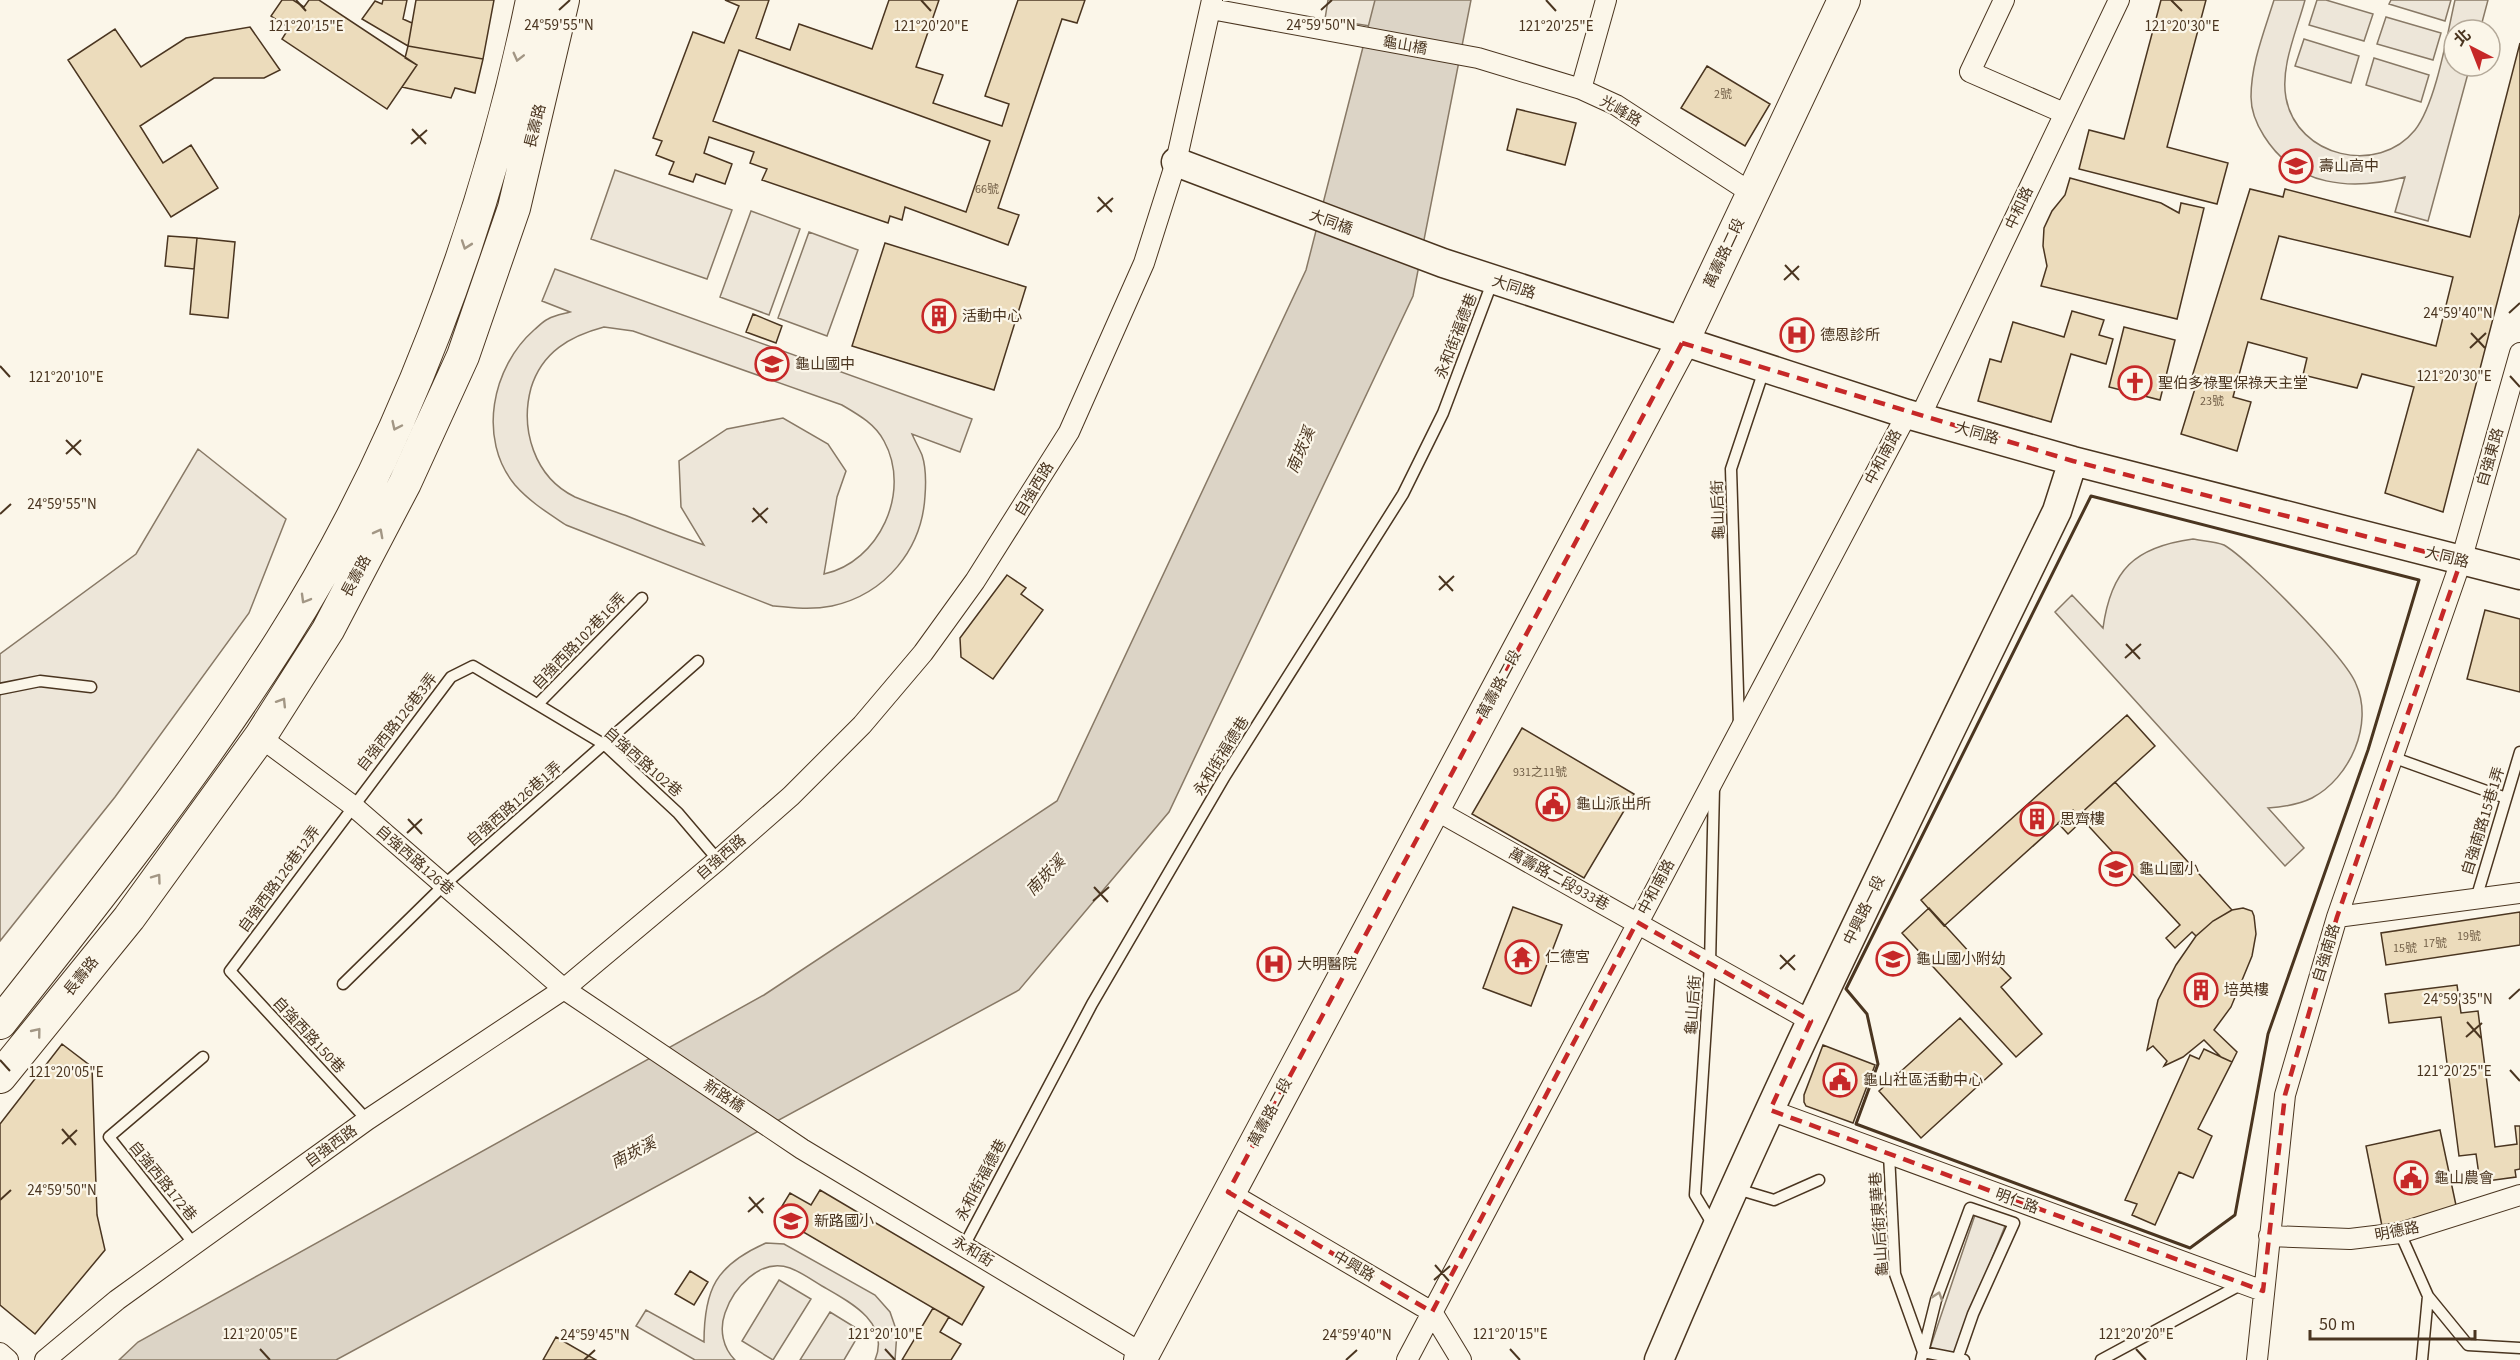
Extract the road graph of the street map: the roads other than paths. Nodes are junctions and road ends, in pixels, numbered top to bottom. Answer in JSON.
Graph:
{"nodes":[{"id":1,"x":532,"y":0,"type":"edge"},
{"id":2,"x":563,"y":0,"type":"edge"},
{"id":3,"x":1606,"y":0,"type":"edge"},
{"id":4,"x":1844,"y":0,"type":"edge"},
{"id":5,"x":2004,"y":0,"type":"edge"},
{"id":6,"x":2119,"y":0,"type":"edge"},
{"id":7,"x":1212,"y":5,"type":"edge"},
{"id":8,"x":1476,"y":58,"type":"joint"},
{"id":9,"x":1581,"y":89,"type":"junction"},
{"id":10,"x":2064,"y":113,"type":"junction"},
{"id":11,"x":1176,"y":162,"type":"junction"},
{"id":12,"x":1753,"y":194,"type":"junction"},
{"id":13,"x":1443,"y":263,"type":"joint"},
{"id":14,"x":1493,"y":280,"type":"junction"},
{"id":15,"x":1682,"y":343,"type":"junction"},
{"id":16,"x":2520,"y":353,"type":"edge"},
{"id":17,"x":1764,"y":369,"type":"junction"},
{"id":18,"x":1913,"y":415,"type":"junction"},
{"id":19,"x":2073,"y":461,"type":"junction"},
{"id":20,"x":2461,"y":561,"type":"junction"},
{"id":21,"x":2520,"y":576,"type":"edge"},
{"id":22,"x":642,"y":598,"type":"dead end"},
{"id":23,"x":698,"y":661,"type":"dead end"},
{"id":24,"x":474,"y":666,"type":"joint"},
{"id":25,"x":91,"y":687,"type":"dead end"},
{"id":26,"x":0,"y":688,"type":"edge"},
{"id":27,"x":538,"y":704,"type":"junction"},
{"id":28,"x":1739,"y":727,"type":"junction"},
{"id":29,"x":260,"y":737,"type":"junction"},
{"id":30,"x":604,"y":745,"type":"junction"},
{"id":31,"x":2520,"y":752,"type":"edge"},
{"id":32,"x":2392,"y":757,"type":"junction"},
{"id":33,"x":1714,"y":778,"type":"junction"},
{"id":34,"x":2506,"y":798,"type":"junction"},
{"id":35,"x":352,"y":805,"type":"junction"},
{"id":36,"x":1431,"y":808,"type":"junction"},
{"id":37,"x":718,"y":860,"type":"junction"},
{"id":38,"x":444,"y":885,"type":"junction"},
{"id":39,"x":2520,"y":893,"type":"edge"},
{"id":40,"x":2476,"y":899,"type":"junction"},
{"id":41,"x":2337,"y":917,"type":"junction"},
{"id":42,"x":1637,"y":922,"type":"junction"},
{"id":43,"x":1710,"y":964,"type":"junction"},
{"id":44,"x":230,"y":971,"type":"joint"},
{"id":45,"x":343,"y":984,"type":"dead end"},
{"id":46,"x":564,"y":989,"type":"junction"},
{"id":47,"x":1810,"y":1021,"type":"junction"},
{"id":48,"x":0,"y":1023,"type":"edge"},
{"id":49,"x":203,"y":1057,"type":"dead end"},
{"id":50,"x":0,"y":1077,"type":"edge"},
{"id":51,"x":1770,"y":1110,"type":"junction"},
{"id":52,"x":367,"y":1120,"type":"junction"},
{"id":53,"x":802,"y":1149,"type":"joint"},
{"id":54,"x":1889,"y":1154,"type":"junction"},
{"id":55,"x":1820,"y":1180,"type":"dead end"},
{"id":56,"x":1733,"y":1188,"type":"junction"},
{"id":57,"x":1228,"y":1192,"type":"junction"},
{"id":58,"x":2520,"y":1195,"type":"edge"},
{"id":59,"x":1714,"y":1228,"type":"junction"},
{"id":60,"x":2400,"y":1233,"type":"junction"},
{"id":61,"x":2269,"y":1236,"type":"junction"},
{"id":62,"x":194,"y":1244,"type":"junction"},
{"id":63,"x":964,"y":1246,"type":"junction"},
{"id":64,"x":2242,"y":1283,"type":"junction"},
{"id":65,"x":2263,"y":1291,"type":"junction"},
{"id":66,"x":2428,"y":1296,"type":"junction"},
{"id":67,"x":1432,"y":1312,"type":"junction"},
{"id":68,"x":2520,"y":1348,"type":"edge"},
{"id":69,"x":0,"y":1353,"type":"edge"},
{"id":70,"x":1922,"y":1356,"type":"edge"},
{"id":71,"x":1141,"y":1357,"type":"edge"},
{"id":72,"x":1961,"y":1358,"type":"edge"},
{"id":73,"x":8,"y":1360,"type":"edge"},
{"id":74,"x":45,"y":1360,"type":"edge"},
{"id":75,"x":1407,"y":1360,"type":"edge"},
{"id":76,"x":1461,"y":1360,"type":"edge"},
{"id":77,"x":1659,"y":1360,"type":"edge"},
{"id":78,"x":2101,"y":1360,"type":"edge"},
{"id":79,"x":2257,"y":1360,"type":"edge"},
{"id":80,"x":2422,"y":1360,"type":"edge"}],
"edges":[{"from":1,"to":48,"type":"main road","name":"長壽路","one_way":true},
{"from":29,"to":2,"type":"main road","name":"長壽路","one_way":true},
{"from":3,"to":9,"type":"street"},
{"from":4,"to":12,"type":"main road","name":"萬壽路二段"},
{"from":5,"to":10,"type":"street"},
{"from":6,"to":10,"type":"street","name":"中和路"},
{"from":7,"to":8,"type":"street","name":"龜山橋"},
{"from":7,"to":11,"type":"street"},
{"from":8,"to":9,"type":"street","name":"光峰路"},
{"from":9,"to":12,"type":"street","name":"光峰路"},
{"from":10,"to":18,"type":"street","name":"中和路"},
{"from":11,"to":13,"type":"street","name":"大同橋"},
{"from":11,"to":37,"type":"street","name":"自強西路"},
{"from":12,"to":15,"type":"main road","name":"萬壽路二段"},
{"from":13,"to":14,"type":"street","name":"大同路"},
{"from":14,"to":15,"type":"street","name":"大同路"},
{"from":14,"to":63,"type":"lane","name":"永和街福德巷"},
{"from":15,"to":17,"type":"street","name":"大同路"},
{"from":15,"to":36,"type":"main road","name":"萬壽路二段"},
{"from":16,"to":20,"type":"street","name":"自強東路"},
{"from":17,"to":18,"type":"street","name":"大同路"},
{"from":17,"to":28,"type":"lane","name":"龜山后街"},
{"from":18,"to":19,"type":"street","name":"大同路"},
{"from":18,"to":28,"type":"street","name":"中和南路"},
{"from":19,"to":20,"type":"street","name":"大同路"},
{"from":19,"to":47,"type":"street","name":"中興路一段"},
{"from":20,"to":21,"type":"street","name":"大同路"},
{"from":20,"to":32,"type":"street","name":"自強南路"},
{"from":22,"to":27,"type":"lane","name":"自強西路102巷16弄"},
{"from":23,"to":30,"type":"lane","name":"自強西路126巷1弄"},
{"from":24,"to":27,"type":"lane","name":"自強西路102巷"},
{"from":24,"to":35,"type":"lane","name":"自強西路126巷3弄"},
{"from":25,"to":26,"type":"lane"},
{"from":27,"to":30,"type":"lane","name":"自強西路102巷"},
{"from":28,"to":33,"type":"street","name":"中和南路"},
{"from":29,"to":35,"type":"street","name":"自強西路126巷"},
{"from":50,"to":29,"type":"main road","name":"長壽路","one_way":true},
{"from":30,"to":37,"type":"lane","name":"自強西路102巷"},
{"from":30,"to":38,"type":"lane","name":"自強西路126巷1弄"},
{"from":31,"to":34,"type":"lane","name":"自強南路15巷1弄"},
{"from":32,"to":34,"type":"lane"},
{"from":32,"to":41,"type":"street","name":"自強南路"},
{"from":33,"to":42,"type":"street","name":"中和南路"},
{"from":33,"to":43,"type":"lane","name":"龜山后街"},
{"from":34,"to":40,"type":"lane","name":"自強南路15巷1弄"},
{"from":35,"to":38,"type":"street","name":"自強西路126巷"},
{"from":35,"to":44,"type":"lane","name":"自強西路126巷12弄"},
{"from":36,"to":42,"type":"street","name":"萬壽路二段933巷"},
{"from":36,"to":57,"type":"main road","name":"萬壽路二段"},
{"from":37,"to":46,"type":"street","name":"自強西路"},
{"from":38,"to":45,"type":"lane","name":"自強西路126巷1弄"},
{"from":38,"to":46,"type":"street","name":"自強西路126巷"},
{"from":39,"to":40,"type":"street"},
{"from":40,"to":41,"type":"street"},
{"from":41,"to":61,"type":"street","name":"自強南路"},
{"from":42,"to":43,"type":"street","name":"萬壽路二段933巷"},
{"from":42,"to":67,"type":"street","name":"中和南路"},
{"from":43,"to":47,"type":"street","name":"萬壽路二段933巷"},
{"from":43,"to":59,"type":"lane","name":"龜山后街"},
{"from":44,"to":52,"type":"lane","name":"自強西路150巷"},
{"from":46,"to":52,"type":"street","name":"自強西路"},
{"from":46,"to":53,"type":"street","name":"新路橋"},
{"from":47,"to":51,"type":"street","name":"中興路一段"},
{"from":49,"to":62,"type":"lane","name":"自強西路172巷"},
{"from":51,"to":54,"type":"street","name":"明仁路"},
{"from":51,"to":56,"type":"street","name":"中興路一段"},
{"from":52,"to":62,"type":"street","name":"自強西路"},
{"from":53,"to":63,"type":"street","name":"永和街"},
{"from":54,"to":64,"type":"street","name":"明仁路"},
{"from":54,"to":70,"type":"lane","name":"龜山后街東華巷"},
{"from":55,"to":56,"type":"lane"},
{"from":56,"to":59,"type":"street","name":"中興路一段"},
{"from":57,"to":67,"type":"street","name":"中興路"},
{"from":57,"to":71,"type":"main road","name":"萬壽路二段"},
{"from":58,"to":60,"type":"street","name":"明德路"},
{"from":59,"to":77,"type":"street","name":"中興路一段"},
{"from":60,"to":61,"type":"street","name":"明德路"},
{"from":60,"to":66,"type":"lane"},
{"from":61,"to":65,"type":"street","name":"自強南路"},
{"from":62,"to":74,"type":"street","name":"自強西路"},
{"from":63,"to":71,"type":"street","name":"永和街"},
{"from":64,"to":65,"type":"street","name":"明仁路"},
{"from":64,"to":78,"type":"lane"},
{"from":65,"to":79,"type":"street","name":"自強南路"},
{"from":66,"to":68,"type":"lane"},
{"from":66,"to":80,"type":"lane"},
{"from":67,"to":75,"type":"street","name":"中和南路"},
{"from":67,"to":76,"type":"street","name":"中興路"},
{"from":69,"to":73,"type":"street"},
{"from":70,"to":72,"type":"lane"},
{"from":70,"to":72,"type":"lane","one_way":true}]}
